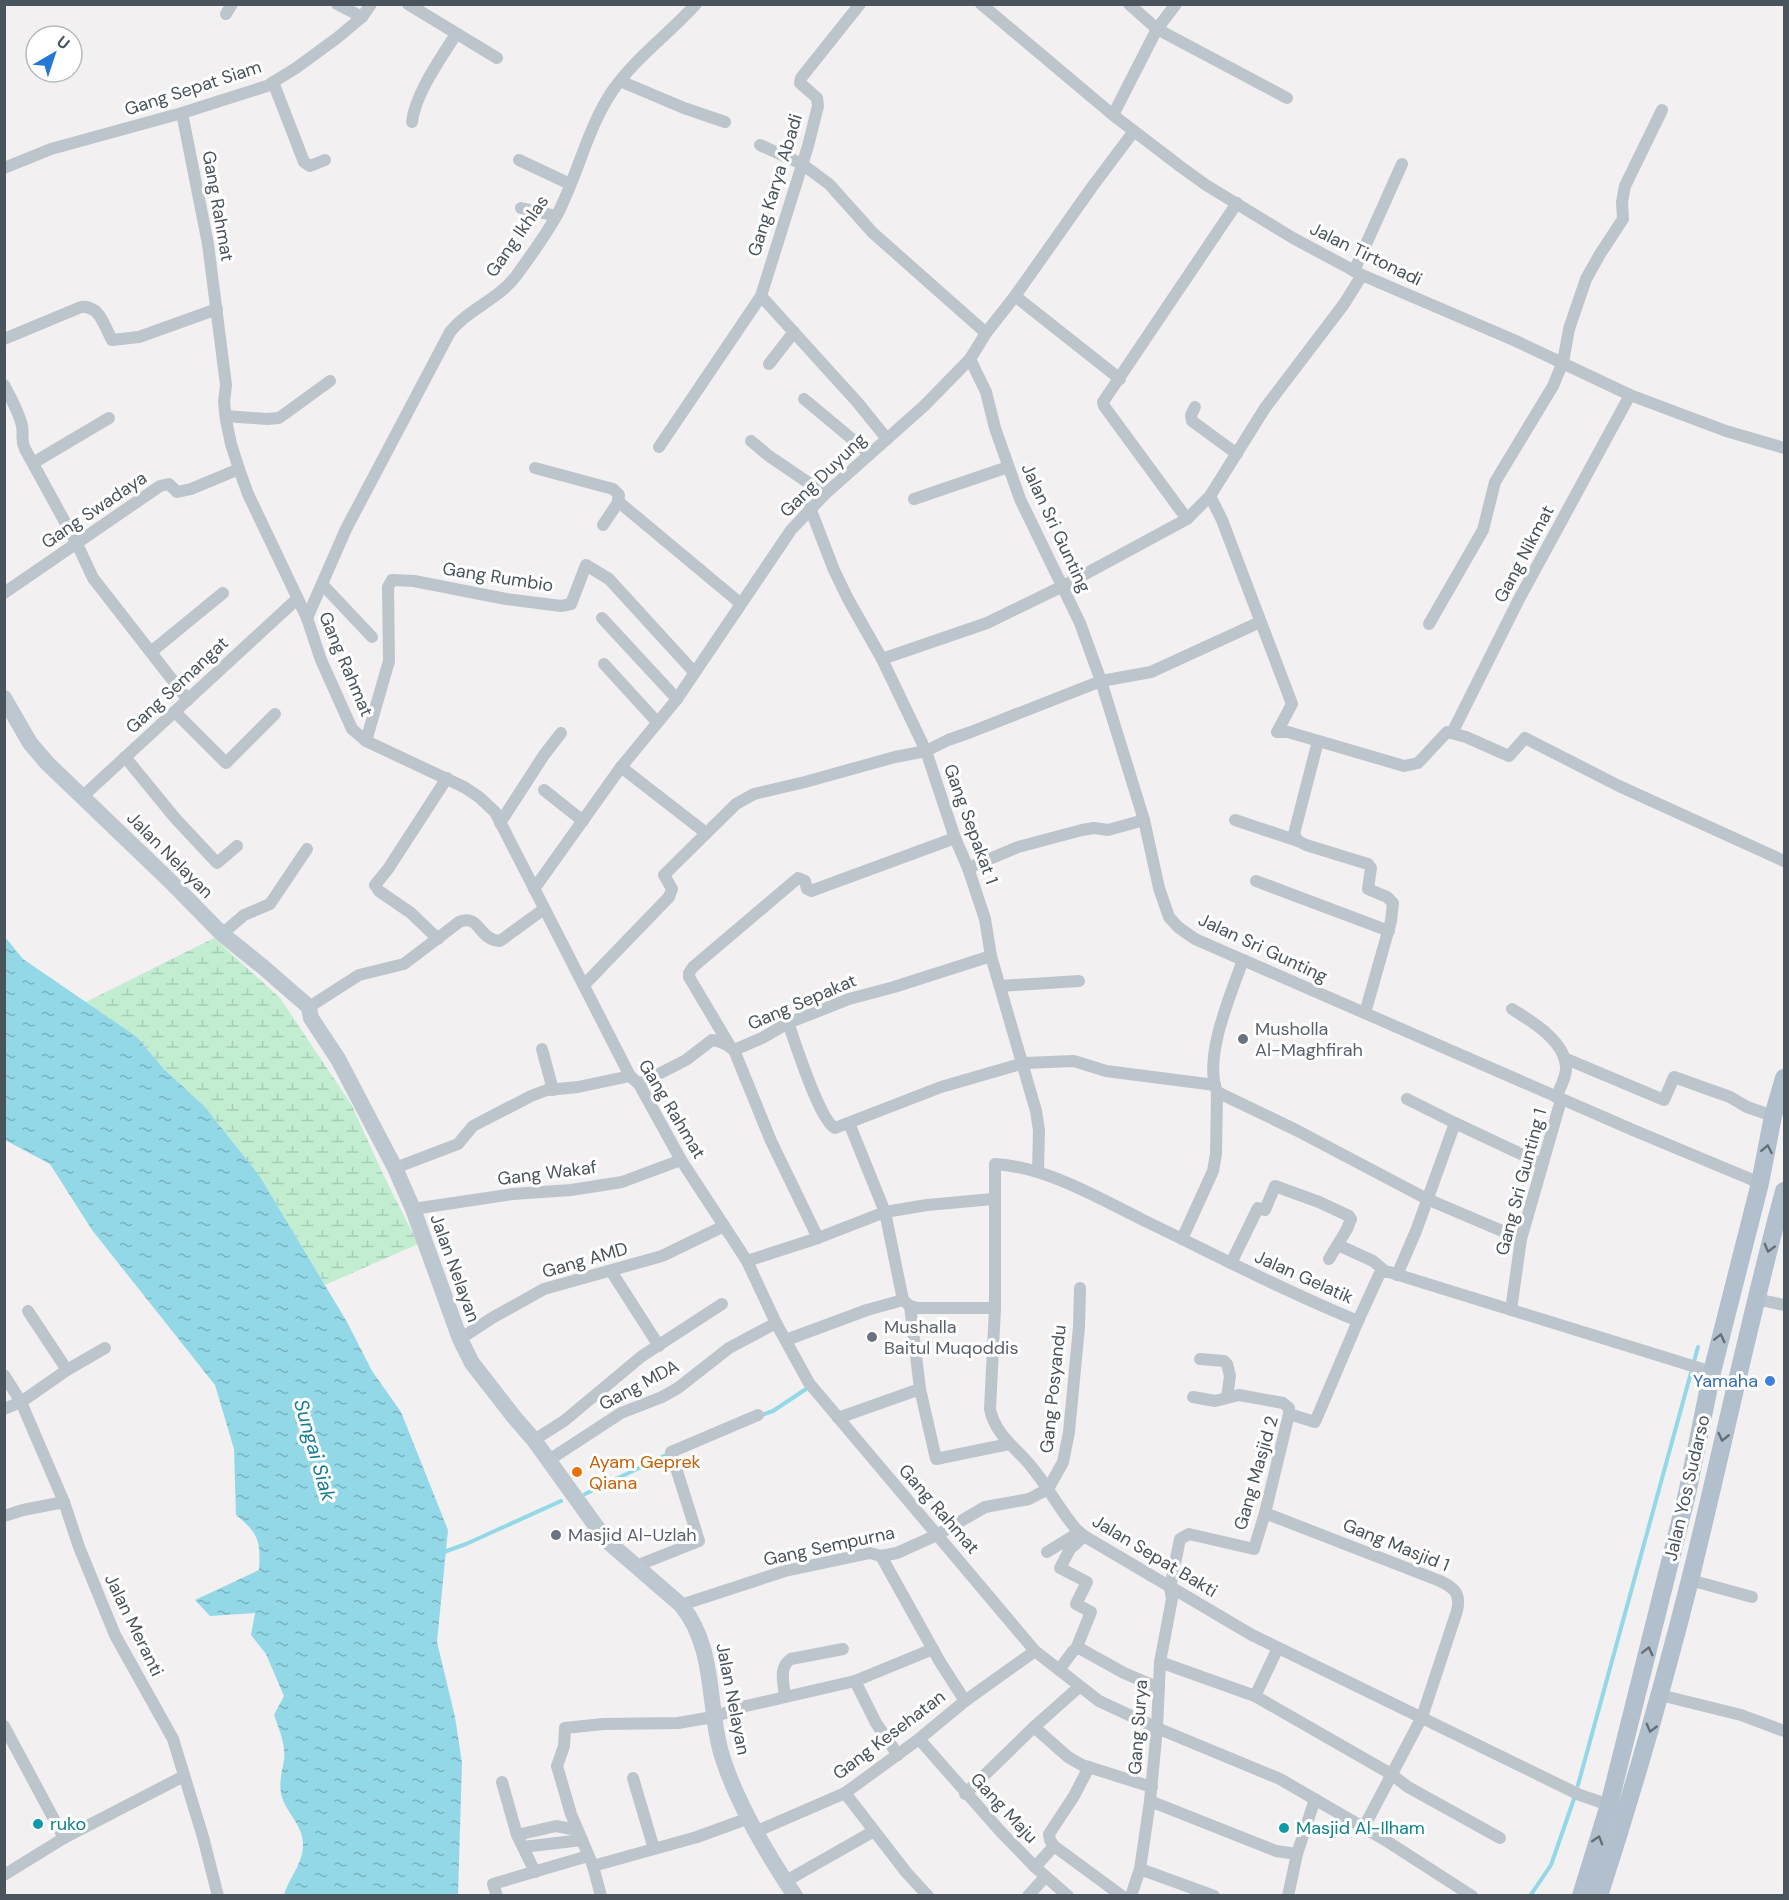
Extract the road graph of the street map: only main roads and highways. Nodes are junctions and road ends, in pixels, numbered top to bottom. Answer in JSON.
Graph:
{"nodes":[{"id":1,"x":4,"y":698,"type":"edge"},
{"id":2,"x":1785,"y":1078,"type":"edge"},
{"id":3,"x":1785,"y":1191,"type":"edge"},
{"id":4,"x":1687,"y":1494,"type":"junction"},
{"id":5,"x":1709,"y":1499,"type":"junction"},
{"id":6,"x":790,"y":1888,"type":"edge"},
{"id":7,"x":1581,"y":1896,"type":"edge"},
{"id":8,"x":1599,"y":1896,"type":"edge"}],
"edges":[{"from":1,"to":6,"type":"main road","name":"Jalan Nelayan"},
{"from":4,"to":2,"type":"main road","name":"Jalan Yos Sudarso","one_way":true},
{"from":3,"to":5,"type":"main road","name":"Jalan Yos Sudarso","one_way":true},
{"from":4,"to":5,"type":"main road"},
{"from":7,"to":4,"type":"main road","name":"Jalan Yos Sudarso","one_way":true},
{"from":5,"to":8,"type":"main road","name":"Jalan Yos Sudarso","one_way":true}]}
